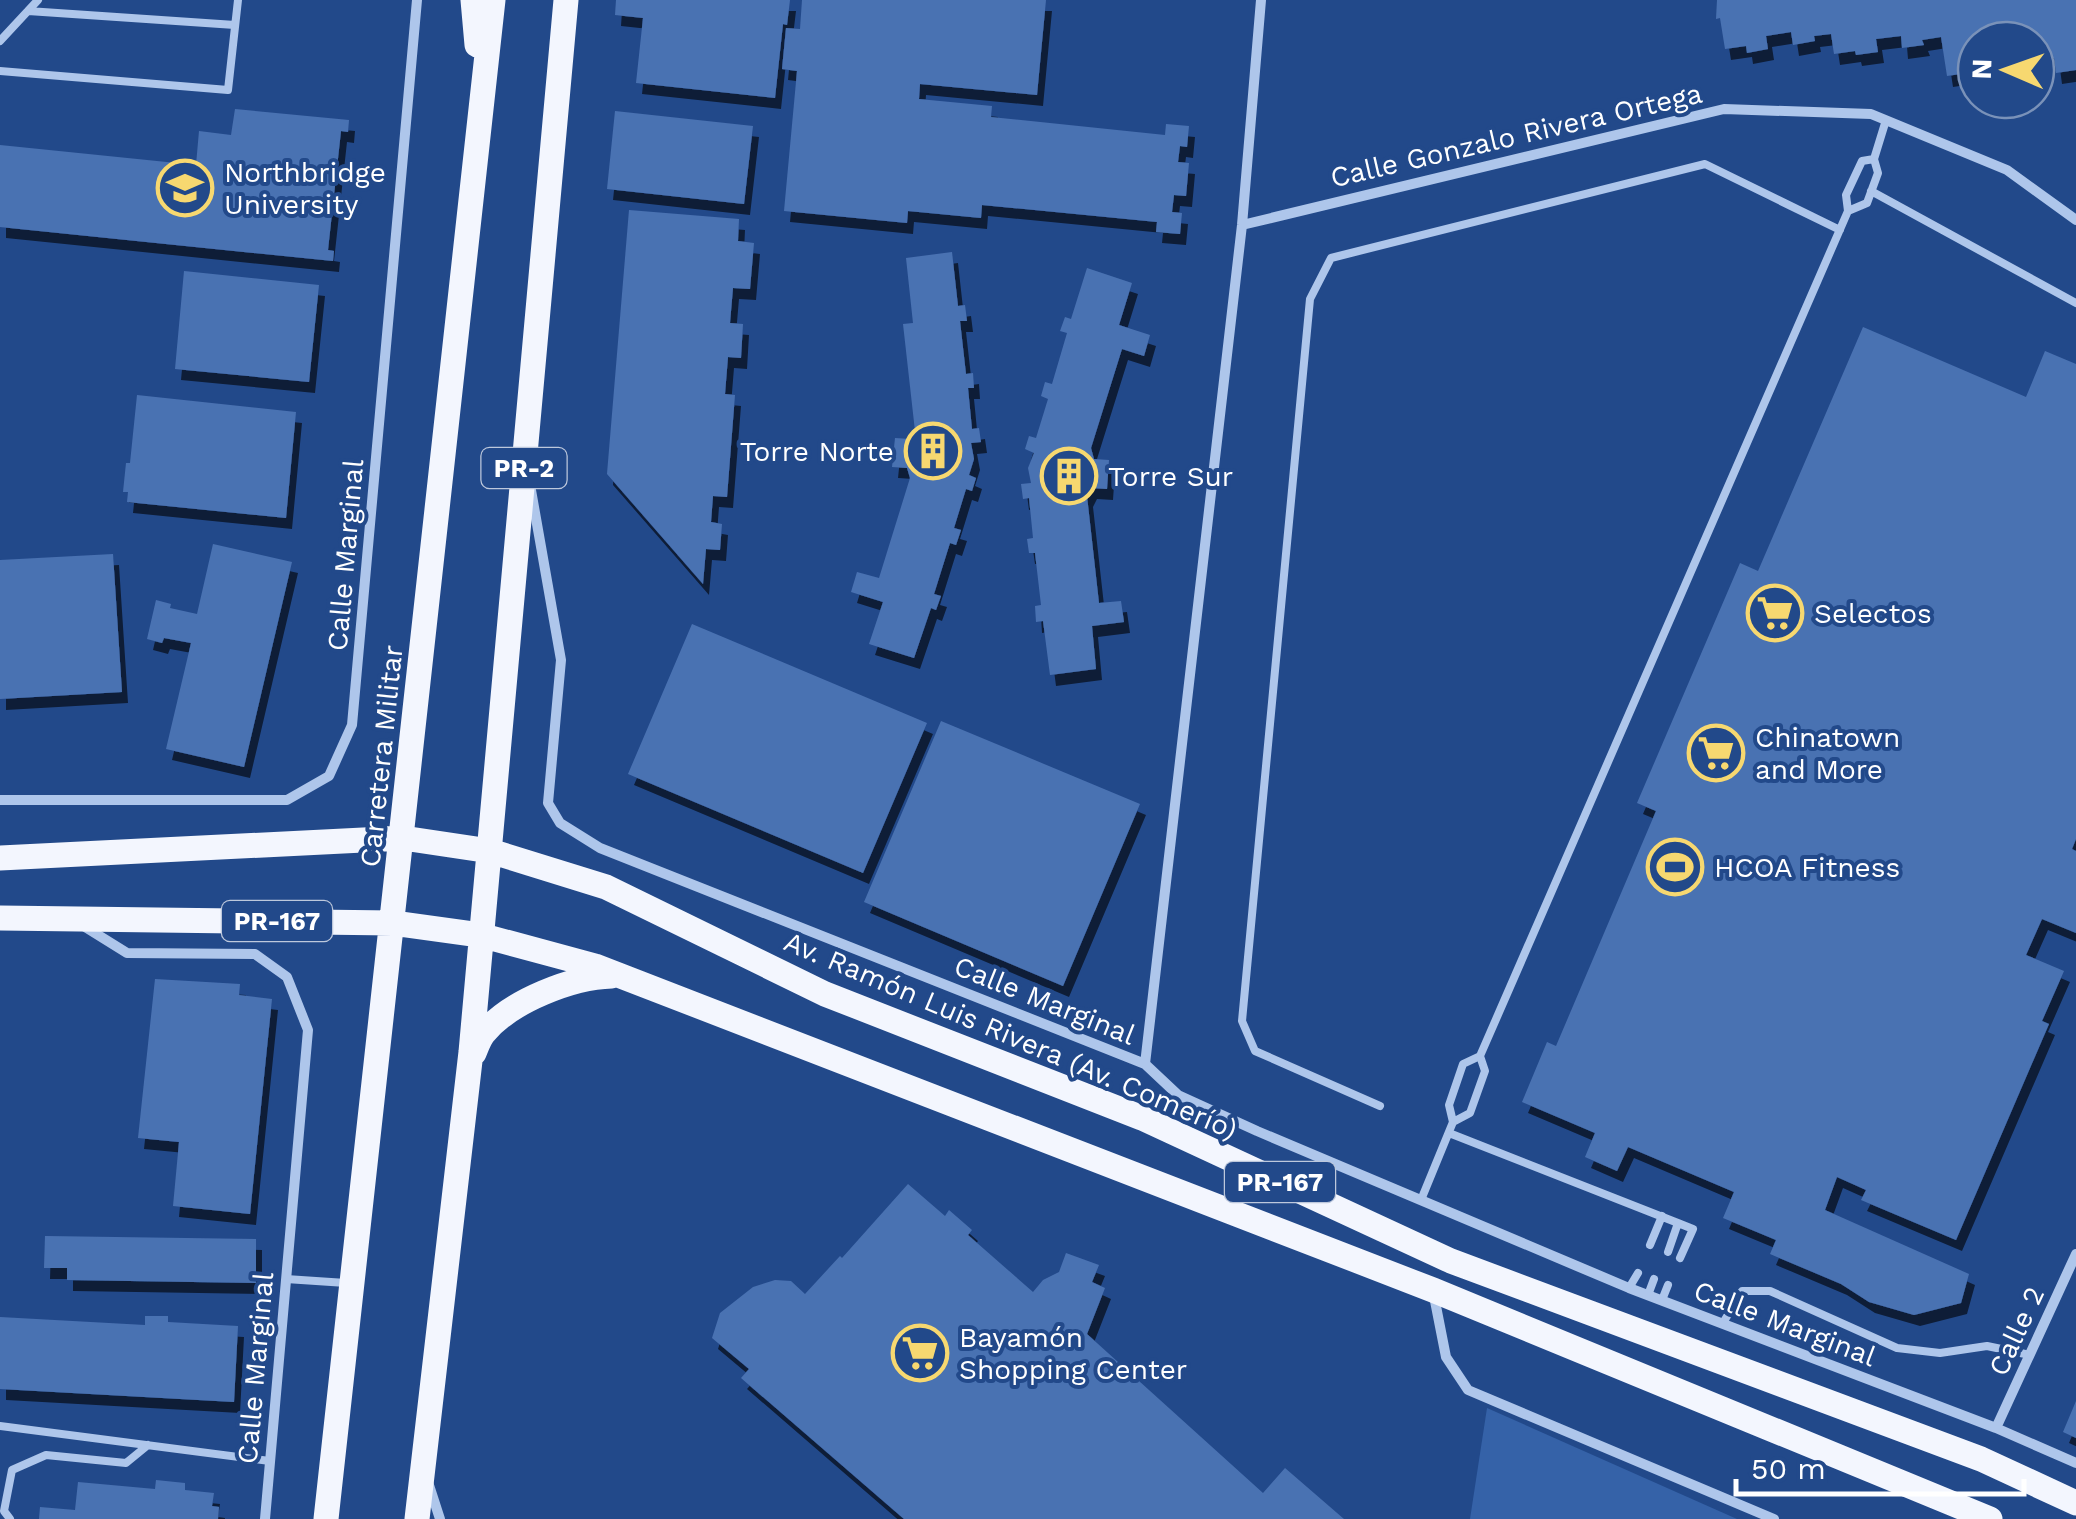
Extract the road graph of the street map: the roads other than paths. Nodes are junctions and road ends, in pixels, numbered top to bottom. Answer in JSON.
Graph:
{"nodes":[{"id":1,"x":38,"y":0,"type":"edge"},
{"id":2,"x":238,"y":0,"type":"edge"},
{"id":3,"x":417,"y":0,"type":"edge"},
{"id":4,"x":473,"y":0,"type":"edge"},
{"id":5,"x":493,"y":0,"type":"edge"},
{"id":6,"x":566,"y":0,"type":"edge"},
{"id":7,"x":1261,"y":0,"type":"edge"},
{"id":8,"x":28,"y":11,"type":"junction"},
{"id":9,"x":235,"y":25,"type":"junction"},
{"id":10,"x":0,"y":41,"type":"edge"},
{"id":11,"x":0,"y":71,"type":"edge"},
{"id":12,"x":482,"y":104,"type":"junction"},
{"id":13,"x":1886,"y":120,"type":"junction"},
{"id":14,"x":1874,"y":159,"type":"junction"},
{"id":15,"x":1871,"y":191,"type":"junction"},
{"id":16,"x":1848,"y":212,"type":"junction"},
{"id":17,"x":2076,"y":220,"type":"edge"},
{"id":18,"x":1242,"y":225,"type":"junction"},
{"id":19,"x":1840,"y":230,"type":"junction"},
{"id":20,"x":2076,"y":303,"type":"edge"},
{"id":21,"x":525,"y":455,"type":"junction"},
{"id":22,"x":0,"y":800,"type":"edge"},
{"id":23,"x":403,"y":838,"type":"junction"},
{"id":24,"x":490,"y":850,"type":"junction"},
{"id":25,"x":0,"y":858,"type":"edge"},
{"id":26,"x":0,"y":918,"type":"edge"},
{"id":27,"x":73,"y":919,"type":"junction"},
{"id":28,"x":392,"y":923,"type":"junction"},
{"id":29,"x":480,"y":936,"type":"junction"},
{"id":30,"x":621,"y":976,"type":"junction"},
{"id":31,"x":1480,"y":1056,"type":"junction"},
{"id":32,"x":470,"y":1062,"type":"junction"},
{"id":33,"x":1145,"y":1064,"type":"junction"},
{"id":34,"x":1380,"y":1106,"type":"dead end"},
{"id":35,"x":1453,"y":1122,"type":"junction"},
{"id":36,"x":1449,"y":1132,"type":"junction"},
{"id":37,"x":1420,"y":1200,"type":"junction"},
{"id":38,"x":1662,"y":1216,"type":"junction"},
{"id":39,"x":1678,"y":1223,"type":"junction"},
{"id":40,"x":1650,"y":1245,"type":"dead end"},
{"id":41,"x":1668,"y":1252,"type":"dead end"},
{"id":42,"x":2076,"y":1254,"type":"edge"},
{"id":43,"x":1680,"y":1258,"type":"dead end"},
{"id":44,"x":1638,"y":1272,"type":"dead end"},
{"id":45,"x":286,"y":1279,"type":"junction"},
{"id":46,"x":1654,"y":1279,"type":"dead end"},
{"id":47,"x":352,"y":1283,"type":"junction"},
{"id":48,"x":1668,"y":1285,"type":"dead end"},
{"id":49,"x":1630,"y":1288,"type":"junction"},
{"id":50,"x":1434,"y":1290,"type":"junction"},
{"id":51,"x":1648,"y":1295,"type":"junction"},
{"id":52,"x":1662,"y":1300,"type":"junction"},
{"id":53,"x":1723,"y":1323,"type":"junction"},
{"id":54,"x":2030,"y":1354,"type":"junction"},
{"id":55,"x":0,"y":1426,"type":"edge"},
{"id":56,"x":1996,"y":1428,"type":"junction"},
{"id":57,"x":148,"y":1446,"type":"junction"},
{"id":58,"x":270,"y":1461,"type":"junction"},
{"id":59,"x":2076,"y":1463,"type":"edge"},
{"id":60,"x":424,"y":1470,"type":"junction"},
{"id":61,"x":2076,"y":1503,"type":"edge"},
{"id":62,"x":10,"y":1519,"type":"edge"},
{"id":63,"x":265,"y":1519,"type":"edge"},
{"id":64,"x":326,"y":1519,"type":"edge"},
{"id":65,"x":417,"y":1519,"type":"edge"},
{"id":66,"x":440,"y":1519,"type":"edge"},
{"id":67,"x":1774,"y":1519,"type":"edge"},
{"id":68,"x":1990,"y":1519,"type":"edge"}],
"edges":[{"from":1,"to":8,"type":"lane"},
{"from":2,"to":9,"type":"lane"},
{"from":3,"to":22,"type":"street","name":"Calle Marginal"},
{"from":4,"to":12,"type":"main road"},
{"from":5,"to":12,"type":"main road","name":"Carretera Militar","number":"PR-2"},
{"from":6,"to":21,"type":"main road","number":"PR-2"},
{"from":7,"to":18,"type":"street"},
{"from":8,"to":9,"type":"lane"},
{"from":8,"to":10,"type":"lane"},
{"from":9,"to":11,"type":"lane"},
{"from":12,"to":23,"type":"main road","name":"Carretera Militar","number":"PR-2"},
{"from":13,"to":14,"type":"lane"},
{"from":13,"to":17,"type":"street","name":"Calle Gonzalo Rivera Ortega"},
{"from":13,"to":18,"type":"street","name":"Calle Gonzalo Rivera Ortega"},
{"from":14,"to":15,"type":"lane"},
{"from":14,"to":16,"type":"lane"},
{"from":15,"to":16,"type":"lane"},
{"from":15,"to":20,"type":"lane"},
{"from":16,"to":19,"type":"lane"},
{"from":18,"to":33,"type":"street"},
{"from":19,"to":31,"type":"lane"},
{"from":19,"to":34,"type":"lane"},
{"from":21,"to":24,"type":"main road","number":"PR-2"},
{"from":21,"to":33,"type":"street","name":"Calle Marginal"},
{"from":23,"to":24,"type":"main road","name":"Av. Ramón Luis Rivera (Av. Comerío)","number":"PR-167"},
{"from":23,"to":25,"type":"main road","name":"Av. Ramón Luis Rivera (Av. Comerío)","number":"PR-167"},
{"from":23,"to":28,"type":"main road","name":"Carretera Militar","number":"PR-2"},
{"from":24,"to":29,"type":"main road","number":"PR-2"},
{"from":24,"to":61,"type":"main road","name":"Av. Ramón Luis Rivera (Av. Comerío)","number":"PR-167"},
{"from":26,"to":27,"type":"main road","number":"PR-167"},
{"from":27,"to":28,"type":"main road","number":"PR-167"},
{"from":27,"to":45,"type":"street","name":"Calle Marginal"},
{"from":28,"to":29,"type":"main road","number":"PR-167"},
{"from":28,"to":47,"type":"main road","name":"Carretera Militar","number":"PR-2"},
{"from":29,"to":30,"type":"main road","number":"PR-167"},
{"from":29,"to":32,"type":"main road","number":"PR-2"},
{"from":30,"to":32,"type":"main road"},
{"from":30,"to":50,"type":"main road","number":"PR-167"},
{"from":31,"to":35,"type":"lane"},
{"from":31,"to":35,"type":"lane"},
{"from":32,"to":60,"type":"main road","number":"PR-2"},
{"from":33,"to":37,"type":"street","name":"Calle Marginal"},
{"from":35,"to":36,"type":"lane"},
{"from":36,"to":37,"type":"lane"},
{"from":36,"to":38,"type":"lane"},
{"from":37,"to":49,"type":"street","name":"Calle Marginal"},
{"from":38,"to":39,"type":"lane"},
{"from":38,"to":40,"type":"lane"},
{"from":39,"to":41,"type":"lane"},
{"from":39,"to":43,"type":"lane"},
{"from":42,"to":54,"type":"street","name":"Calle 2"},
{"from":44,"to":49,"type":"lane"},
{"from":45,"to":47,"type":"lane"},
{"from":45,"to":58,"type":"street","name":"Calle Marginal"},
{"from":46,"to":51,"type":"lane"},
{"from":47,"to":64,"type":"main road","name":"Carretera Militar","number":"PR-2"},
{"from":48,"to":52,"type":"lane"},
{"from":49,"to":51,"type":"street","name":"Calle Marginal"},
{"from":50,"to":67,"type":"street"},
{"from":50,"to":68,"type":"main road","number":"PR-167"},
{"from":51,"to":52,"type":"street","name":"Calle Marginal"},
{"from":52,"to":53,"type":"street","name":"Calle Marginal"},
{"from":53,"to":54,"type":"lane"},
{"from":53,"to":56,"type":"street","name":"Calle Marginal"},
{"from":54,"to":56,"type":"street","name":"Calle 2"},
{"from":55,"to":57,"type":"lane"},
{"from":56,"to":59,"type":"street","name":"Calle Marginal"},
{"from":57,"to":58,"type":"lane"},
{"from":57,"to":62,"type":"lane"},
{"from":58,"to":63,"type":"street","name":"Calle Marginal"},
{"from":60,"to":65,"type":"main road","number":"PR-2"},
{"from":60,"to":66,"type":"street"}]}
